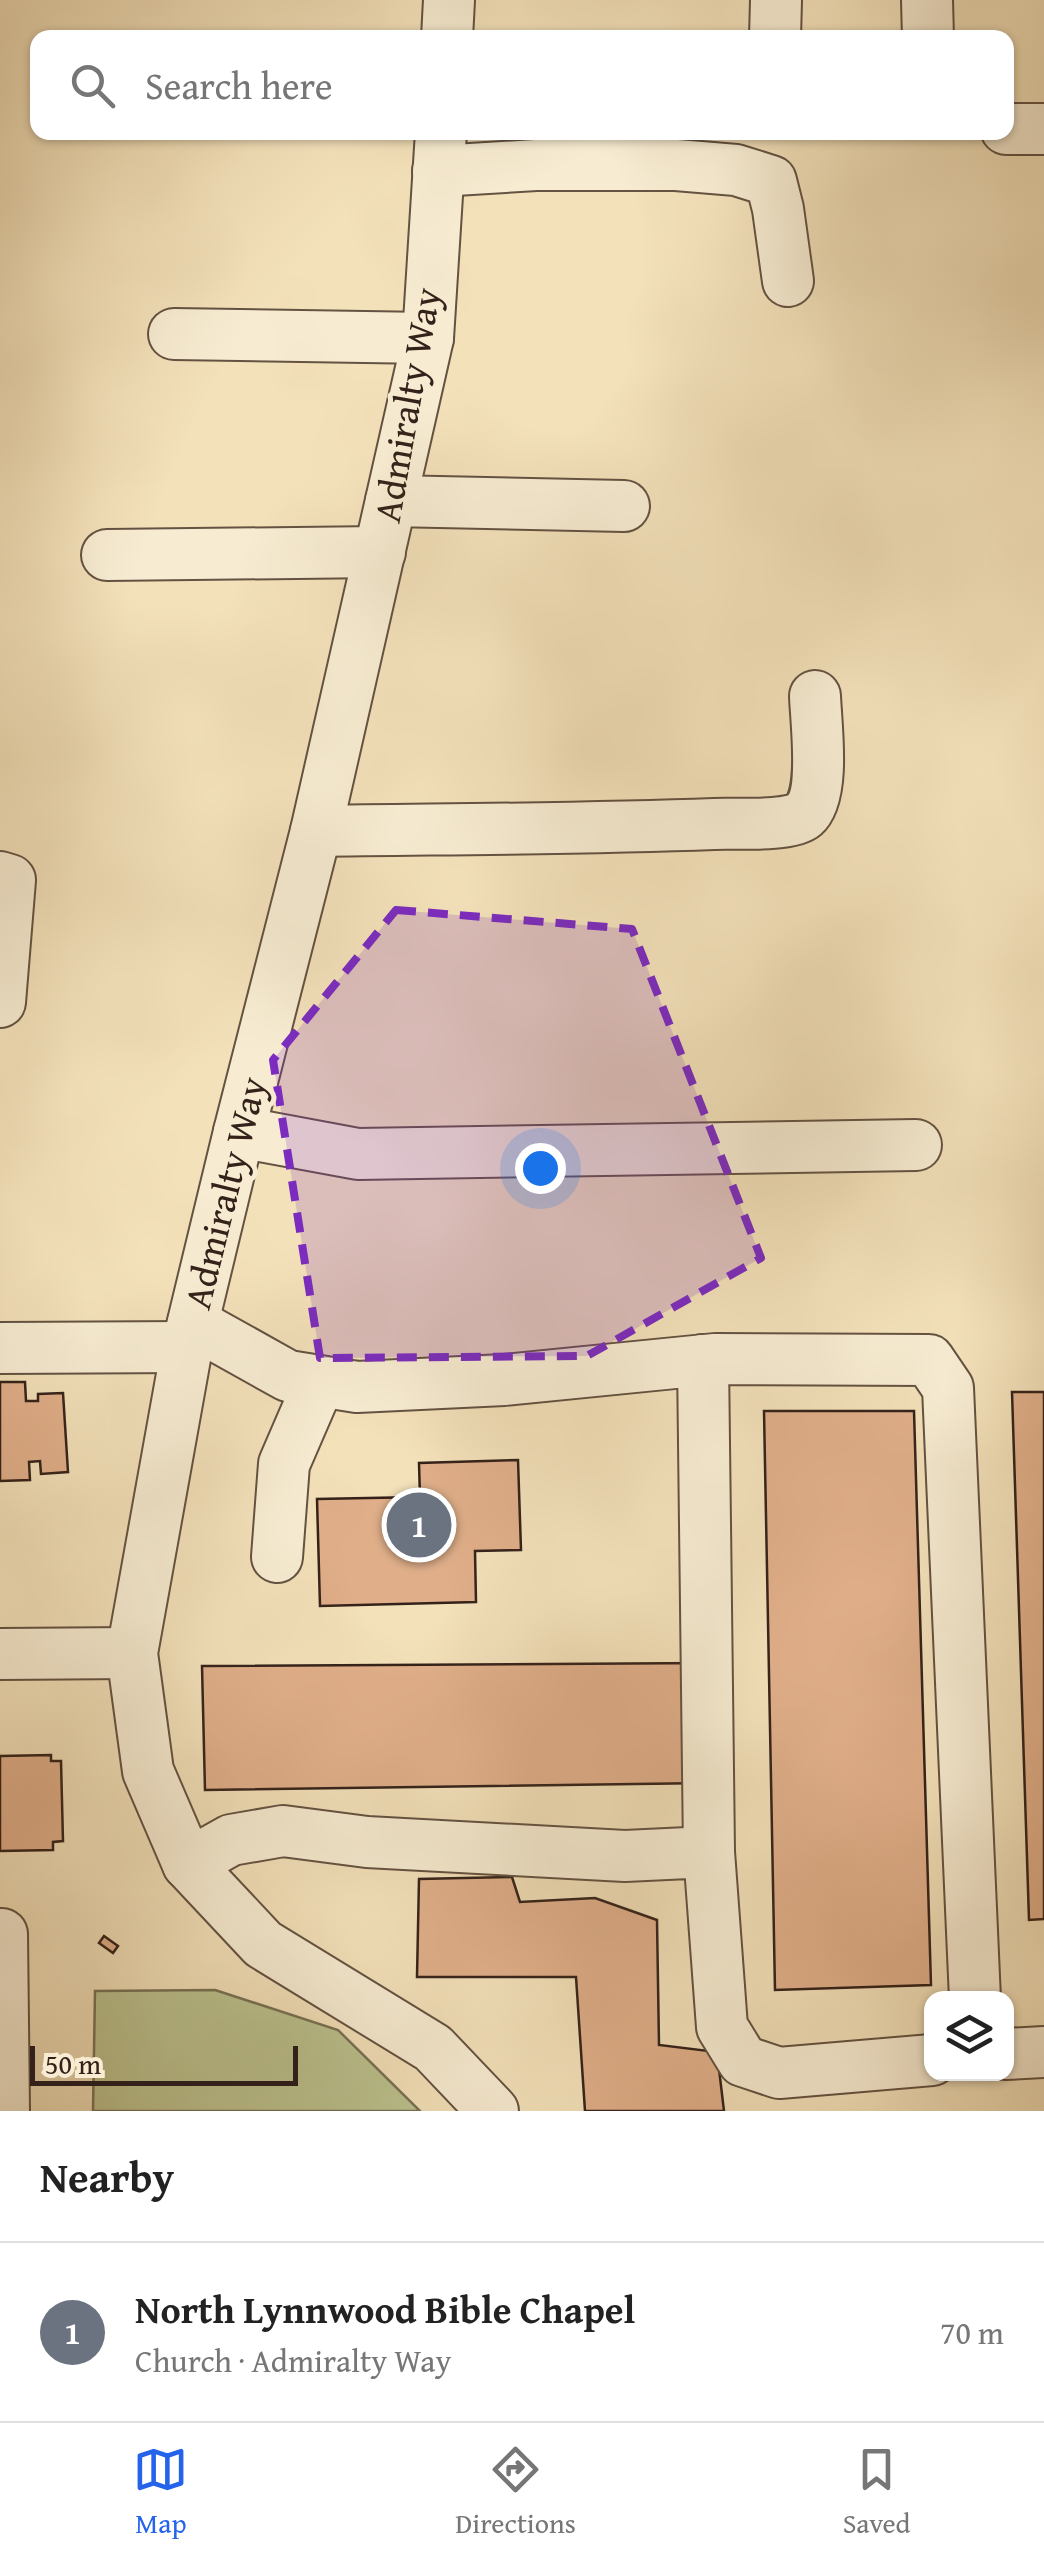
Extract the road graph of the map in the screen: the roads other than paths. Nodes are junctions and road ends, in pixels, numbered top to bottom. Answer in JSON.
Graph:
{"nodes":[{"id":1,"x":449,"y":0,"type":"edge"},
{"id":2,"x":776,"y":0,"type":"edge"},
{"id":3,"x":927,"y":0,"type":"edge"},
{"id":4,"x":447,"y":30,"type":"edge"},
{"id":5,"x":775,"y":30,"type":"edge"},
{"id":6,"x":928,"y":30,"type":"edge"},
{"id":7,"x":1014,"y":129,"type":"edge"},
{"id":8,"x":1044,"y":130,"type":"edge"},
{"id":9,"x":440,"y":152,"type":"edge"},
{"id":10,"x":788,"y":281,"type":"dead end"},
{"id":11,"x":174,"y":334,"type":"dead end"},
{"id":12,"x":428,"y":338,"type":"junction"},
{"id":13,"x":391,"y":501,"type":"junction"},
{"id":14,"x":624,"y":506,"type":"dead end"},
{"id":15,"x":380,"y":552,"type":"junction"},
{"id":16,"x":107,"y":555,"type":"dead end"},
{"id":17,"x":815,"y":696,"type":"dead end"},
{"id":18,"x":316,"y":831,"type":"junction"},
{"id":19,"x":5,"y":878,"type":"edge"},
{"id":20,"x":0,"y":1002,"type":"edge"},
{"id":21,"x":239,"y":1132,"type":"junction"},
{"id":22,"x":916,"y":1145,"type":"dead end"},
{"id":23,"x":190,"y":1335,"type":"junction"},
{"id":24,"x":0,"y":1348,"type":"edge"},
{"id":25,"x":703,"y":1360,"type":"junction"},
{"id":26,"x":319,"y":1383,"type":"junction"},
{"id":27,"x":277,"y":1557,"type":"dead end"},
{"id":28,"x":132,"y":1653,"type":"junction"},
{"id":29,"x":0,"y":1654,"type":"edge"},
{"id":30,"x":709,"y":1852,"type":"junction"},
{"id":31,"x":188,"y":1864,"type":"junction"},
{"id":32,"x":0,"y":1934,"type":"edge"},
{"id":33,"x":975,"y":1991,"type":"edge"},
{"id":34,"x":1044,"y":2052,"type":"edge"},
{"id":35,"x":1014,"y":2054,"type":"edge"},
{"id":36,"x":924,"y":2061,"type":"edge"},
{"id":37,"x":4,"y":2111,"type":"edge"},
{"id":38,"x":493,"y":2111,"type":"edge"}],
"edges":[{"from":1,"to":4,"type":"street"},
{"from":2,"to":5,"type":"street"},
{"from":3,"to":6,"type":"street"},
{"from":7,"to":8,"type":"street"},
{"from":9,"to":10,"type":"street"},
{"from":9,"to":12,"type":"street","name":"Admiralty Way"},
{"from":11,"to":12,"type":"street"},
{"from":12,"to":13,"type":"street","name":"Admiralty Way"},
{"from":13,"to":14,"type":"street"},
{"from":13,"to":15,"type":"street","name":"Admiralty Way"},
{"from":15,"to":16,"type":"street"},
{"from":15,"to":18,"type":"street","name":"Admiralty Way"},
{"from":17,"to":18,"type":"street"},
{"from":18,"to":21,"type":"street","name":"Admiralty Way"},
{"from":19,"to":20,"type":"street"},
{"from":21,"to":22,"type":"street"},
{"from":21,"to":23,"type":"street","name":"Admiralty Way"},
{"from":23,"to":24,"type":"street"},
{"from":23,"to":26,"type":"street"},
{"from":23,"to":28,"type":"street","name":"Admiralty Way"},
{"from":25,"to":26,"type":"street"},
{"from":25,"to":30,"type":"street"},
{"from":25,"to":33,"type":"street"},
{"from":26,"to":27,"type":"street"},
{"from":28,"to":29,"type":"street"},
{"from":28,"to":31,"type":"street","name":"Admiralty Way"},
{"from":30,"to":31,"type":"street"},
{"from":30,"to":36,"type":"street"},
{"from":31,"to":38,"type":"street","name":"Admiralty Way"},
{"from":32,"to":37,"type":"street"},
{"from":34,"to":35,"type":"street"}]}
